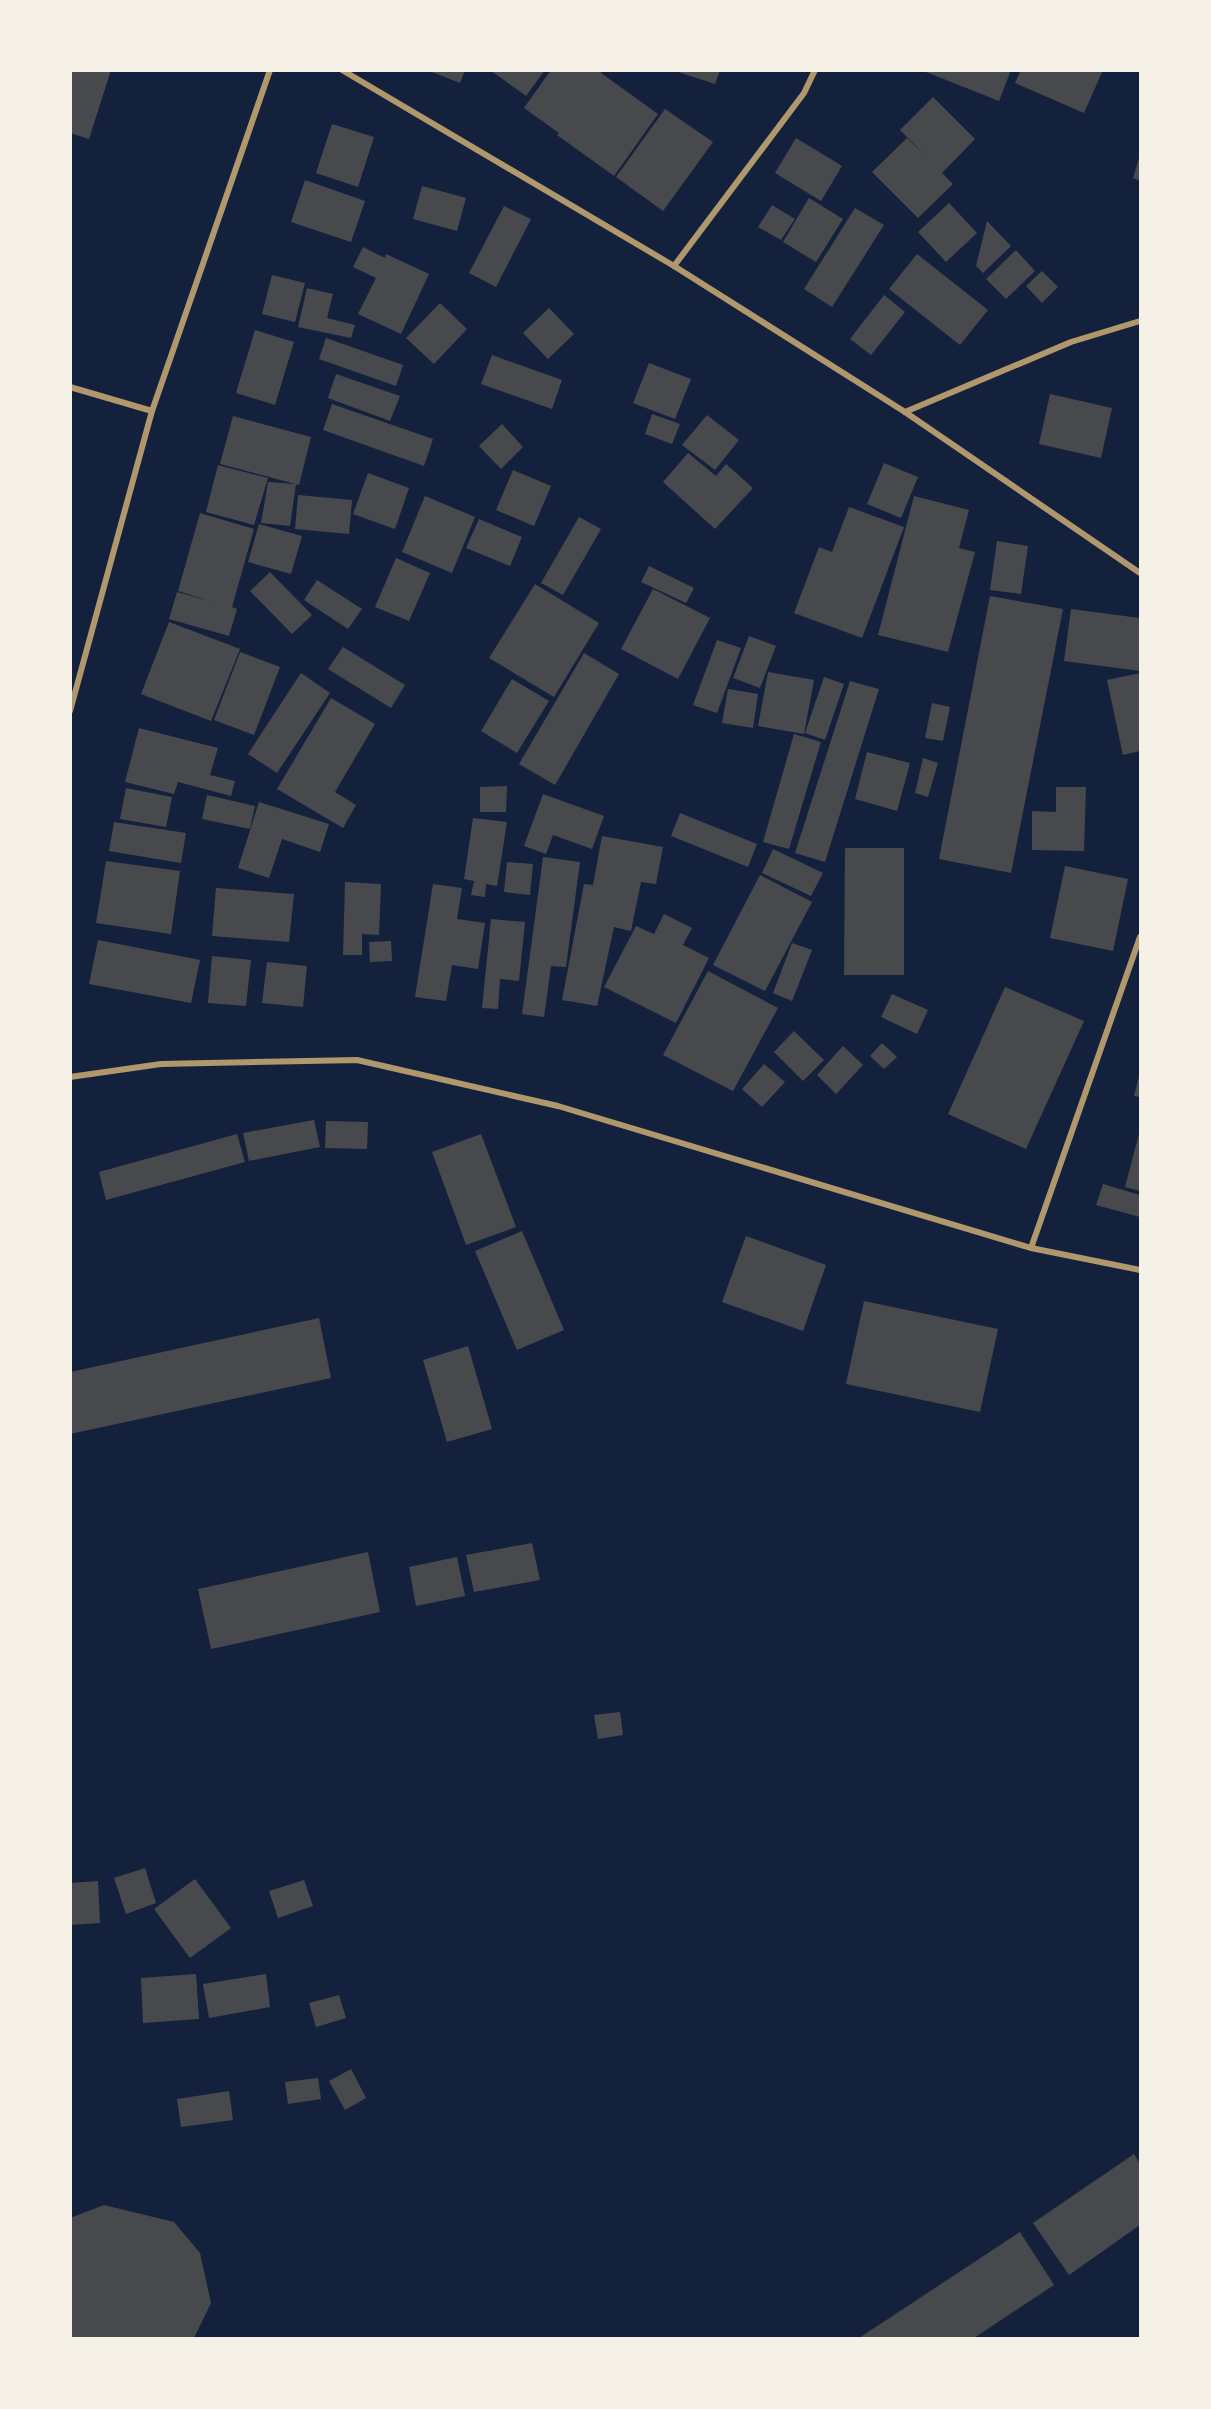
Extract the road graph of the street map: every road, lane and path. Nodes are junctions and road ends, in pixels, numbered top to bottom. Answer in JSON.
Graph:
{"nodes":[{"id":1,"x":270,"y":70,"type":"edge"},
{"id":2,"x":342,"y":70,"type":"edge"},
{"id":3,"x":815,"y":70,"type":"edge"},
{"id":4,"x":674,"y":266,"type":"junction"},
{"id":5,"x":1140,"y":321,"type":"edge"},
{"id":6,"x":70,"y":387,"type":"edge"},
{"id":7,"x":152,"y":411,"type":"junction"},
{"id":8,"x":905,"y":412,"type":"junction"},
{"id":9,"x":1140,"y":573,"type":"edge"},
{"id":10,"x":70,"y":711,"type":"edge"},
{"id":11,"x":1140,"y":937,"type":"edge"},
{"id":12,"x":70,"y":1077,"type":"edge"},
{"id":13,"x":1031,"y":1248,"type":"junction"},
{"id":14,"x":1140,"y":1270,"type":"edge"}],
"edges":[{"from":1,"to":7,"type":"street"},
{"from":2,"to":4,"type":"street"},
{"from":3,"to":4,"type":"street"},
{"from":4,"to":8,"type":"street"},
{"from":5,"to":8,"type":"street"},
{"from":6,"to":7,"type":"street"},
{"from":7,"to":10,"type":"street"},
{"from":8,"to":9,"type":"street"},
{"from":11,"to":13,"type":"street"},
{"from":12,"to":13,"type":"street"},
{"from":13,"to":14,"type":"street"}]}
